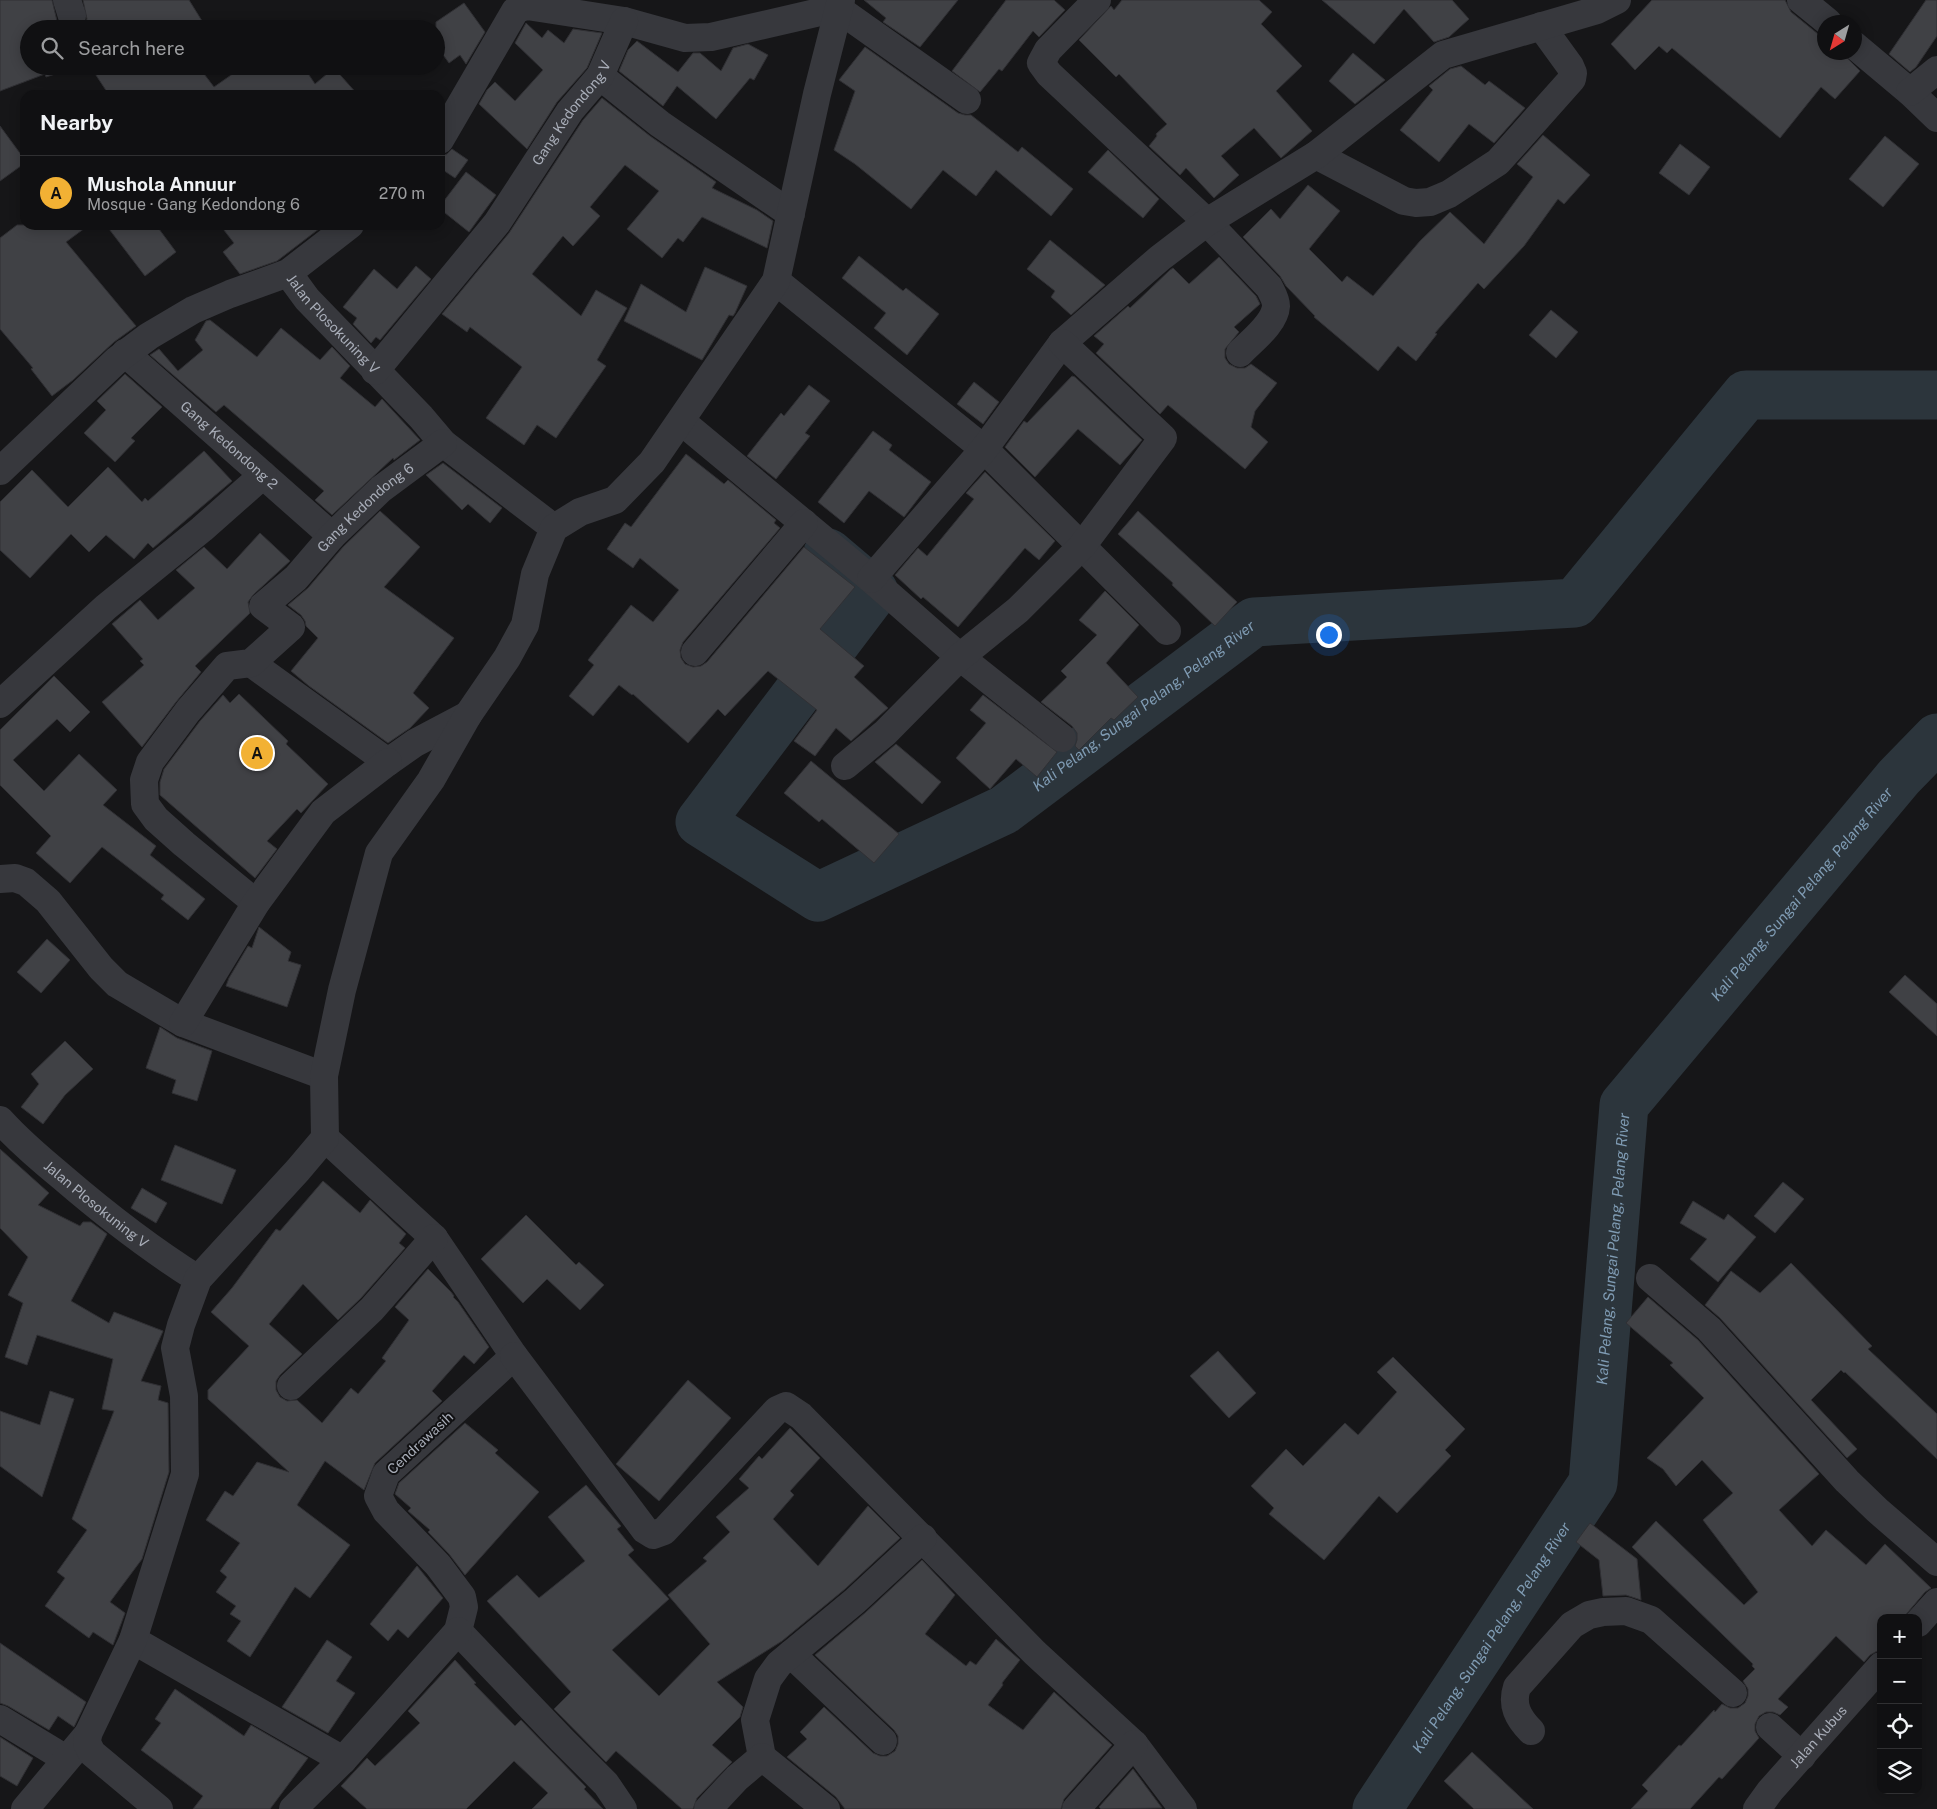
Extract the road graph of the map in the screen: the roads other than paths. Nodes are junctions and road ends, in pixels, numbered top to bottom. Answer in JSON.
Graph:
{"nodes":[{"id":1,"x":1097,"y":0,"type":"edge"},
{"id":2,"x":1617,"y":0,"type":"edge"},
{"id":3,"x":1801,"y":0,"type":"edge"},
{"id":4,"x":839,"y":4,"type":"edge"},
{"id":5,"x":1819,"y":15,"type":"edge"},
{"id":6,"x":624,"y":21,"type":"junction"},
{"id":7,"x":1541,"y":26,"type":"junction"},
{"id":8,"x":1862,"y":52,"type":"edge"},
{"id":9,"x":1937,"y":70,"type":"edge"},
{"id":10,"x":600,"y":76,"type":"junction"},
{"id":11,"x":1910,"y":92,"type":"junction"},
{"id":12,"x":967,"y":100,"type":"dead end"},
{"id":13,"x":1937,"y":118,"type":"edge"},
{"id":14,"x":445,"y":131,"type":"edge"},
{"id":15,"x":1316,"y":155,"type":"junction"},
{"id":16,"x":791,"y":214,"type":"junction"},
{"id":17,"x":1207,"y":222,"type":"junction"},
{"id":18,"x":344,"y":230,"type":"edge"},
{"id":19,"x":288,"y":273,"type":"junction"},
{"id":20,"x":776,"y":280,"type":"junction"},
{"id":21,"x":1062,"y":344,"type":"junction"},
{"id":22,"x":125,"y":353,"type":"junction"},
{"id":23,"x":1240,"y":353,"type":"dead end"},
{"id":24,"x":375,"y":372,"type":"junction"},
{"id":25,"x":681,"y":421,"type":"junction"},
{"id":26,"x":443,"y":443,"type":"junction"},
{"id":27,"x":984,"y":449,"type":"junction"},
{"id":28,"x":0,"y":472,"type":"edge"},
{"id":29,"x":262,"y":475,"type":"junction"},
{"id":30,"x":804,"y":523,"type":"junction"},
{"id":31,"x":554,"y":528,"type":"junction"},
{"id":32,"x":332,"y":536,"type":"junction"},
{"id":33,"x":1082,"y":546,"type":"junction"},
{"id":34,"x":871,"y":579,"type":"junction"},
{"id":35,"x":1167,"y":631,"type":"dead end"},
{"id":36,"x":695,"y":652,"type":"dead end"},
{"id":37,"x":960,"y":657,"type":"junction"},
{"id":38,"x":251,"y":663,"type":"junction"},
{"id":39,"x":0,"y":704,"type":"edge"},
{"id":40,"x":468,"y":715,"type":"junction"},
{"id":41,"x":1062,"y":738,"type":"dead end"},
{"id":42,"x":388,"y":762,"type":"junction"},
{"id":43,"x":845,"y":766,"type":"dead end"},
{"id":44,"x":0,"y":879,"type":"edge"},
{"id":45,"x":256,"y":903,"type":"junction"},
{"id":46,"x":183,"y":1023,"type":"junction"},
{"id":47,"x":324,"y":1076,"type":"junction"},
{"id":48,"x":0,"y":1120,"type":"edge"},
{"id":49,"x":325,"y":1138,"type":"junction"},
{"id":50,"x":434,"y":1238,"type":"junction"},
{"id":51,"x":1650,"y":1278,"type":"dead end"},
{"id":52,"x":198,"y":1279,"type":"junction"},
{"id":53,"x":514,"y":1356,"type":"junction"},
{"id":54,"x":292,"y":1386,"type":"dead end"},
{"id":55,"x":923,"y":1538,"type":"junction"},
{"id":56,"x":1937,"y":1562,"type":"edge"},
{"id":57,"x":1937,"y":1602,"type":"edge"},
{"id":58,"x":1922,"y":1619,"type":"edge"},
{"id":59,"x":458,"y":1631,"type":"junction"},
{"id":60,"x":133,"y":1640,"type":"junction"},
{"id":61,"x":791,"y":1654,"type":"junction"},
{"id":62,"x":1877,"y":1671,"type":"edge"},
{"id":63,"x":1733,"y":1693,"type":"dead end"},
{"id":64,"x":0,"y":1719,"type":"edge"},
{"id":65,"x":1770,"y":1727,"type":"dead end"},
{"id":66,"x":1530,"y":1731,"type":"dead end"},
{"id":67,"x":88,"y":1734,"type":"junction"},
{"id":68,"x":882,"y":1741,"type":"dead end"},
{"id":69,"x":1134,"y":1744,"type":"junction"},
{"id":70,"x":1802,"y":1756,"type":"junction"},
{"id":71,"x":762,"y":1757,"type":"junction"},
{"id":72,"x":66,"y":1759,"type":"junction"},
{"id":73,"x":343,"y":1760,"type":"junction"},
{"id":74,"x":25,"y":1809,"type":"edge"},
{"id":75,"x":159,"y":1809,"type":"edge"},
{"id":76,"x":293,"y":1809,"type":"edge"},
{"id":77,"x":623,"y":1809,"type":"edge"},
{"id":78,"x":708,"y":1809,"type":"edge"},
{"id":79,"x":826,"y":1809,"type":"edge"},
{"id":80,"x":1076,"y":1809,"type":"edge"},
{"id":81,"x":1183,"y":1809,"type":"edge"},
{"id":82,"x":1757,"y":1809,"type":"edge"}],
"edges":[{"from":1,"to":17,"type":"street"},
{"from":2,"to":7,"type":"street"},
{"from":3,"to":5,"type":"street"},
{"from":4,"to":6,"type":"street"},
{"from":4,"to":12,"type":"street"},
{"from":4,"to":16,"type":"street"},
{"from":6,"to":10,"type":"street","name":"Gang Kedondong V"},
{"from":6,"to":14,"type":"street"},
{"from":7,"to":15,"type":"street"},
{"from":7,"to":15,"type":"street"},
{"from":8,"to":11,"type":"street"},
{"from":9,"to":11,"type":"street"},
{"from":10,"to":16,"type":"street"},
{"from":10,"to":24,"type":"street","name":"Gang Kedondong V"},
{"from":11,"to":13,"type":"street"},
{"from":15,"to":17,"type":"street"},
{"from":16,"to":20,"type":"street"},
{"from":17,"to":21,"type":"street"},
{"from":17,"to":23,"type":"street"},
{"from":18,"to":19,"type":"street"},
{"from":19,"to":22,"type":"street","name":"Jalan Plosokuning V"},
{"from":19,"to":24,"type":"street","name":"Jalan Plosokuning V"},
{"from":20,"to":25,"type":"street"},
{"from":20,"to":27,"type":"street"},
{"from":21,"to":27,"type":"street"},
{"from":21,"to":33,"type":"street"},
{"from":22,"to":28,"type":"street","name":"Jalan Plosokuning V"},
{"from":22,"to":29,"type":"street","name":"Gang Kedondong 2"},
{"from":24,"to":26,"type":"street","name":"Jalan Plosokuning V"},
{"from":25,"to":30,"type":"street"},
{"from":25,"to":31,"type":"street"},
{"from":26,"to":31,"type":"street","name":"Jalan Plosokuning V"},
{"from":26,"to":32,"type":"street","name":"Gang Kedondong 6"},
{"from":27,"to":33,"type":"street"},
{"from":27,"to":34,"type":"street"},
{"from":29,"to":32,"type":"street","name":"Gang Kedondong 2"},
{"from":29,"to":39,"type":"street"},
{"from":30,"to":34,"type":"street"},
{"from":30,"to":36,"type":"street"},
{"from":31,"to":40,"type":"street"},
{"from":32,"to":38,"type":"street","name":"Gang Kedondong 6"},
{"from":33,"to":35,"type":"street"},
{"from":33,"to":37,"type":"street"},
{"from":34,"to":37,"type":"street"},
{"from":37,"to":41,"type":"street"},
{"from":37,"to":43,"type":"street"},
{"from":38,"to":42,"type":"street"},
{"from":38,"to":45,"type":"street"},
{"from":40,"to":42,"type":"street"},
{"from":40,"to":47,"type":"street"},
{"from":42,"to":45,"type":"street"},
{"from":44,"to":46,"type":"street"},
{"from":45,"to":46,"type":"street"},
{"from":46,"to":47,"type":"street"},
{"from":47,"to":49,"type":"street"},
{"from":48,"to":52,"type":"street","name":"Jalan Plosokuning V"},
{"from":49,"to":50,"type":"street"},
{"from":49,"to":52,"type":"street"},
{"from":50,"to":53,"type":"street"},
{"from":50,"to":54,"type":"street"},
{"from":51,"to":56,"type":"street"},
{"from":52,"to":60,"type":"street"},
{"from":53,"to":55,"type":"street"},
{"from":53,"to":59,"type":"street","name":"Cendrawasih"},
{"from":55,"to":61,"type":"street"},
{"from":55,"to":69,"type":"street"},
{"from":57,"to":58,"type":"street"},
{"from":59,"to":73,"type":"street"},
{"from":59,"to":77,"type":"street"},
{"from":60,"to":67,"type":"street"},
{"from":60,"to":73,"type":"street"},
{"from":61,"to":68,"type":"street"},
{"from":61,"to":71,"type":"street"},
{"from":62,"to":70,"type":"street","name":"Jalan Kubus"},
{"from":63,"to":66,"type":"street"},
{"from":64,"to":72,"type":"street"},
{"from":65,"to":70,"type":"street"},
{"from":67,"to":72,"type":"street"},
{"from":67,"to":75,"type":"street"},
{"from":69,"to":80,"type":"street"},
{"from":69,"to":81,"type":"street"},
{"from":70,"to":82,"type":"street","name":"Jalan Kubus"},
{"from":71,"to":78,"type":"street"},
{"from":71,"to":79,"type":"street"},
{"from":72,"to":74,"type":"street"},
{"from":73,"to":76,"type":"street"}]}
